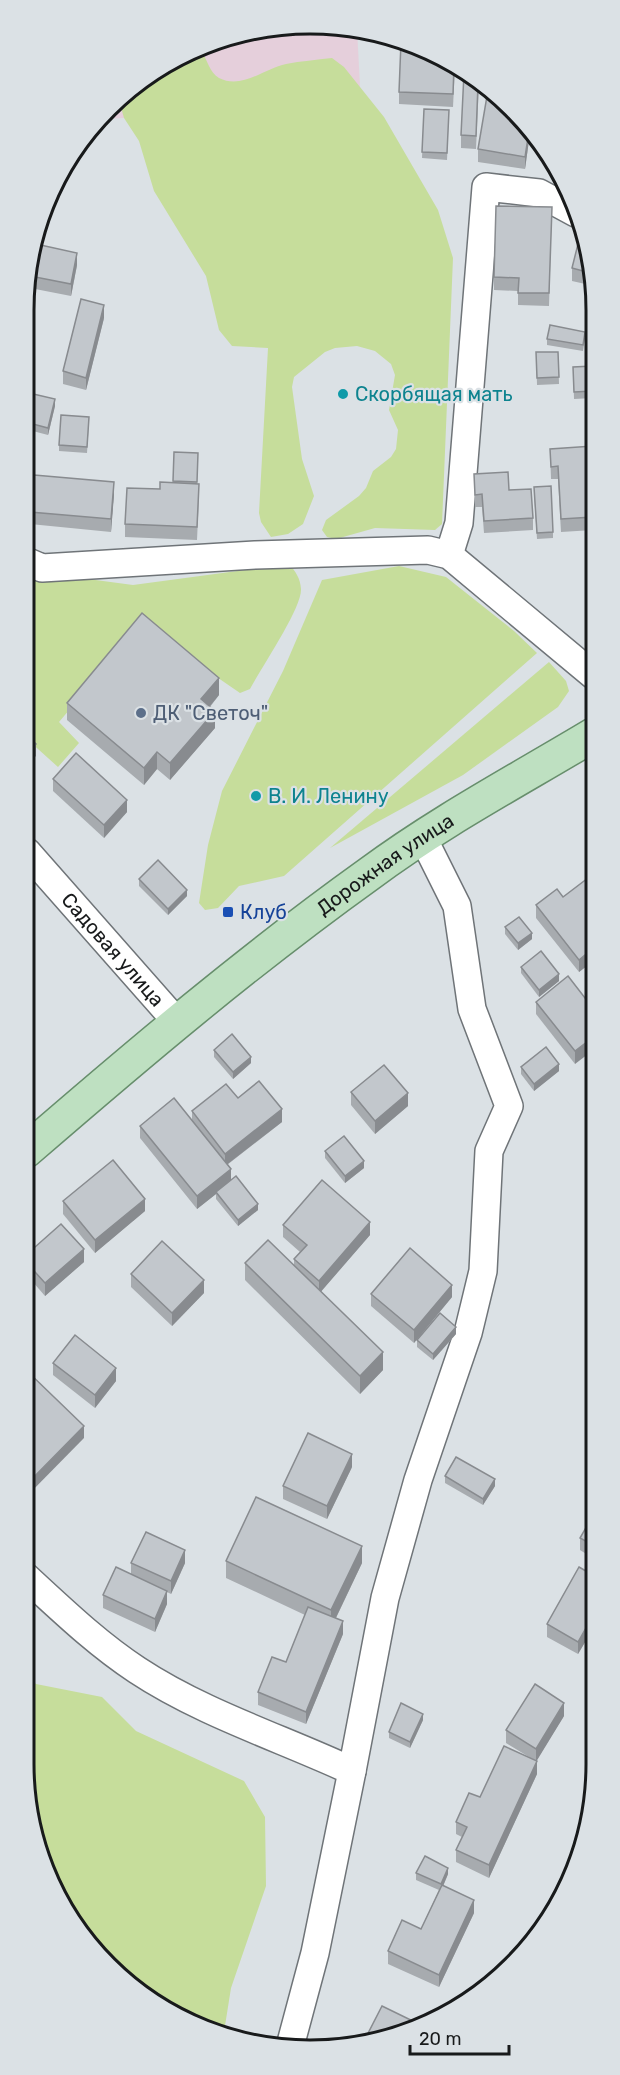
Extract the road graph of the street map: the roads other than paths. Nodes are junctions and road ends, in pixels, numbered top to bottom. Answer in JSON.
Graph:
{"nodes":[{"id":1,"x":566,"y":208,"type":"edge"},
{"id":2,"x":449,"y":555,"type":"junction"},
{"id":3,"x":34,"y":565,"type":"edge"},
{"id":4,"x":586,"y":669,"type":"edge"},
{"id":5,"x":586,"y":739,"type":"edge"},
{"id":6,"x":423,"y":838,"type":"junction"},
{"id":7,"x":34,"y":860,"type":"edge"},
{"id":8,"x":176,"y":1021,"type":"junction"},
{"id":9,"x":34,"y":1144,"type":"edge"},
{"id":10,"x":34,"y":1584,"type":"edge"},
{"id":11,"x":352,"y":1771,"type":"junction"},
{"id":12,"x":292,"y":2040,"type":"edge"}],
"edges":[{"from":1,"to":2,"type":"street"},
{"from":2,"to":3,"type":"street"},
{"from":2,"to":4,"type":"street"},
{"from":5,"to":6,"type":"main road","name":"Дорожная улица"},
{"from":6,"to":8,"type":"main road","name":"Дорожная улица"},
{"from":6,"to":11,"type":"street"},
{"from":7,"to":8,"type":"street","name":"Садовая улица"},
{"from":8,"to":9,"type":"main road","name":"Дорожная улица"},
{"from":10,"to":11,"type":"street"},
{"from":11,"to":12,"type":"street"}]}
